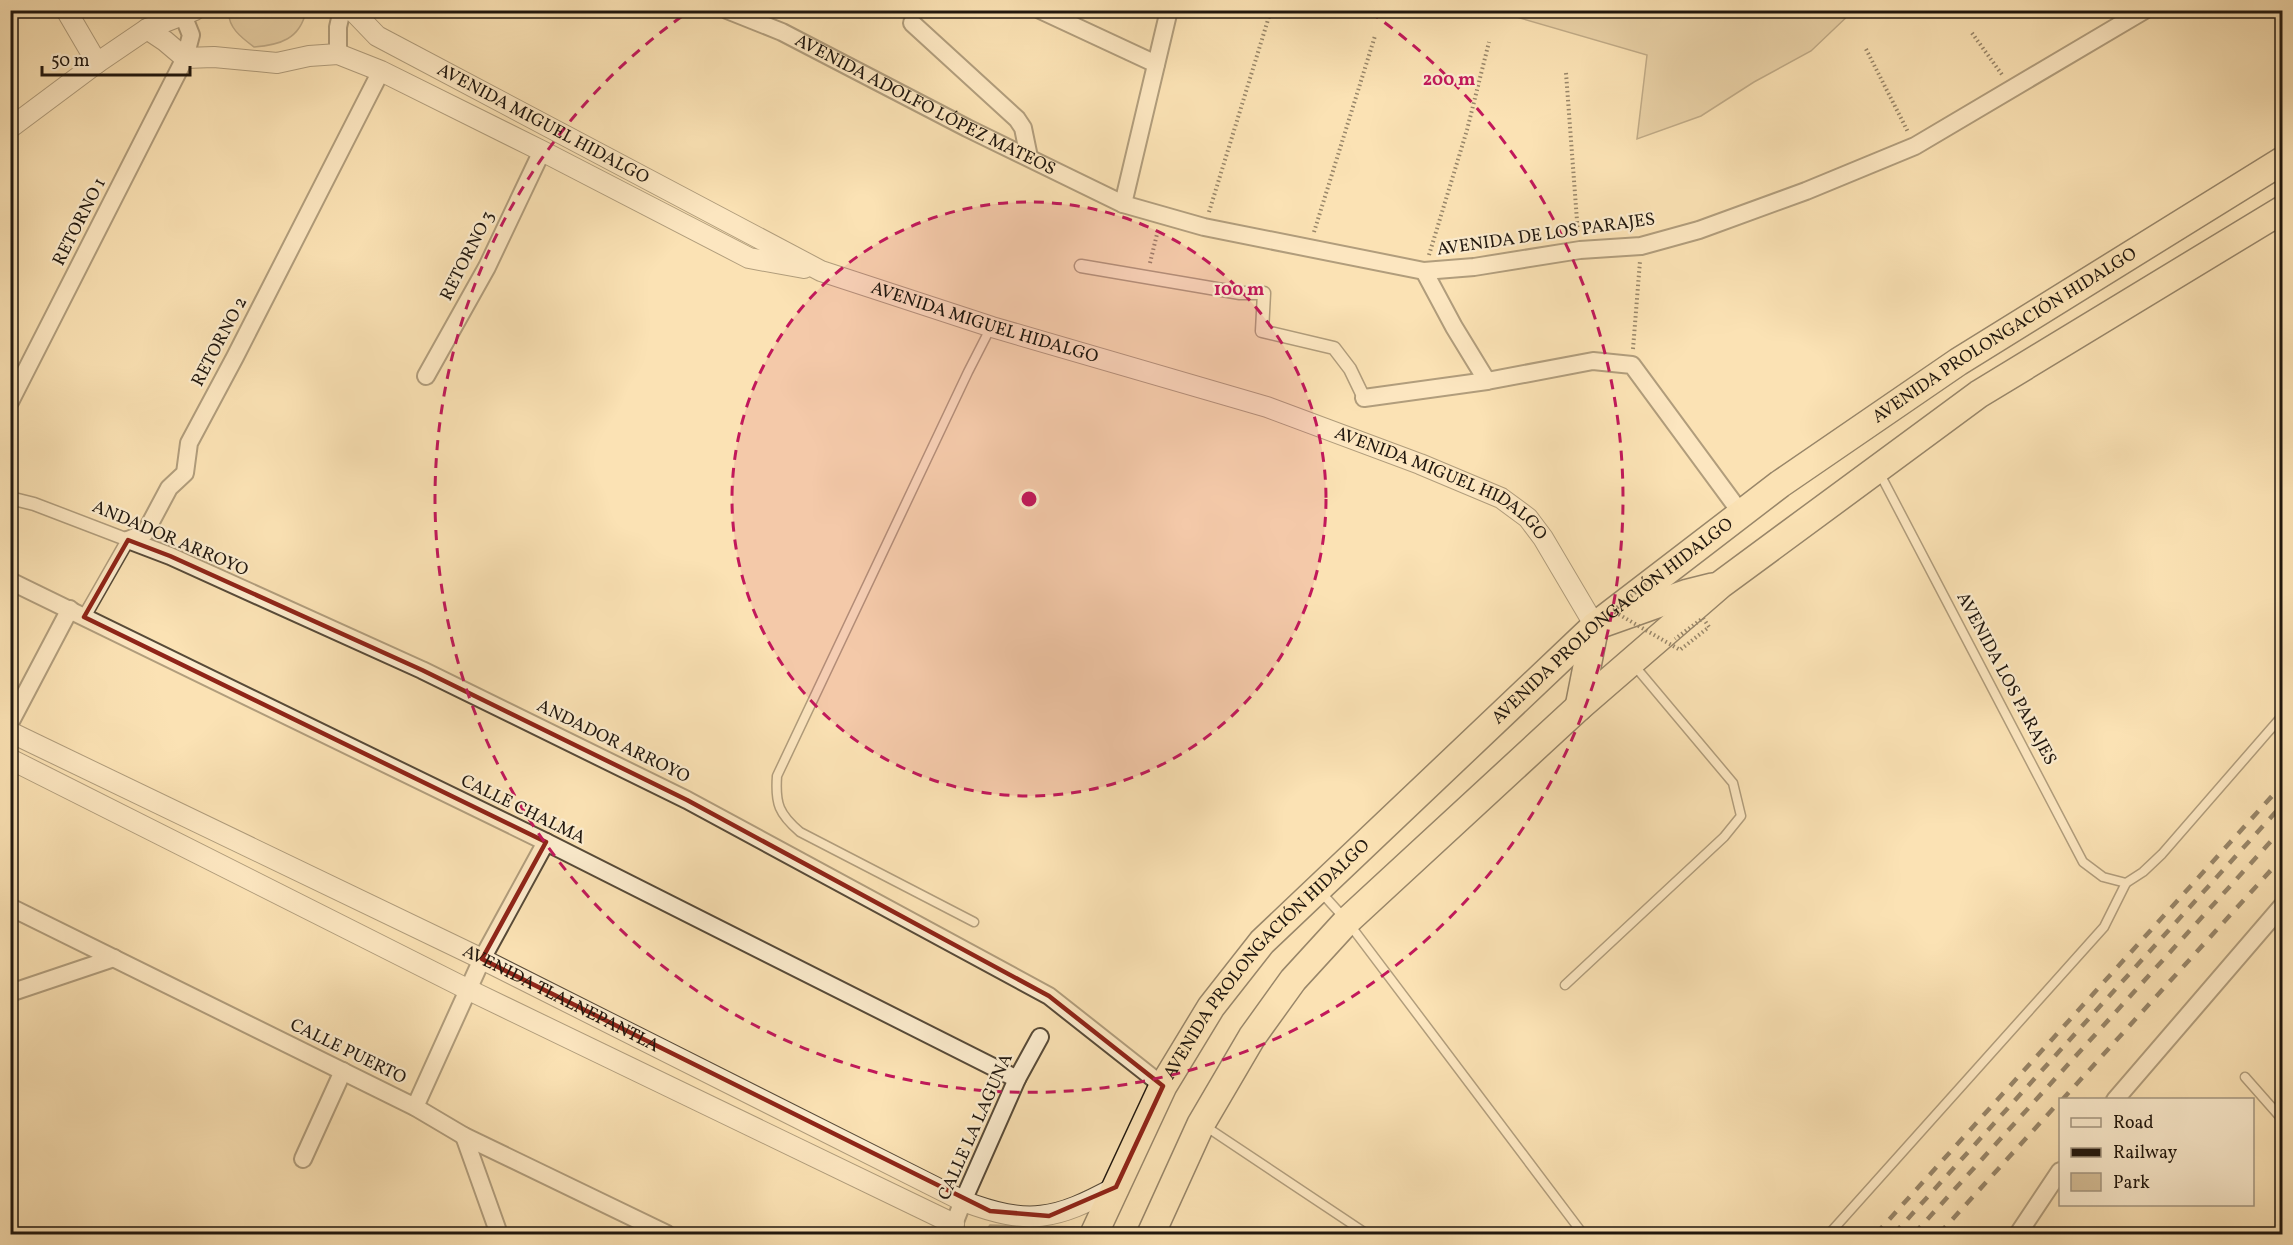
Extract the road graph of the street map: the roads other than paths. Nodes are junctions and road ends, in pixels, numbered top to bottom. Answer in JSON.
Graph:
{"nodes":[{"id":1,"x":66,"y":10,"type":"edge"},
{"id":2,"x":342,"y":10,"type":"edge"},
{"id":3,"x":352,"y":10,"type":"edge"},
{"id":4,"x":727,"y":10,"type":"edge"},
{"id":5,"x":1040,"y":10,"type":"edge"},
{"id":6,"x":1169,"y":10,"type":"edge"},
{"id":7,"x":2145,"y":10,"type":"edge"},
{"id":8,"x":186,"y":12,"type":"edge"},
{"id":9,"x":912,"y":23,"type":"dead end"},
{"id":10,"x":147,"y":29,"type":"junction"},
{"id":11,"x":338,"y":54,"type":"junction"},
{"id":12,"x":185,"y":58,"type":"junction"},
{"id":13,"x":97,"y":63,"type":"junction"},
{"id":14,"x":1156,"y":64,"type":"junction"},
{"id":15,"x":381,"y":71,"type":"junction"},
{"id":16,"x":10,"y":128,"type":"edge"},
{"id":17,"x":542,"y":151,"type":"junction"},
{"id":18,"x":1029,"y":157,"type":"junction"},
{"id":19,"x":2283,"y":161,"type":"edge"},
{"id":20,"x":1123,"y":204,"type":"junction"},
{"id":21,"x":2283,"y":210,"type":"edge"},
{"id":22,"x":1081,"y":267,"type":"dead end"},
{"id":23,"x":821,"y":271,"type":"junction"},
{"id":24,"x":1424,"y":271,"type":"junction"},
{"id":25,"x":992,"y":327,"type":"junction"},
{"id":26,"x":1958,"y":362,"type":"junction"},
{"id":27,"x":426,"y":376,"type":"dead end"},
{"id":28,"x":1486,"y":381,"type":"junction"},
{"id":29,"x":1979,"y":394,"type":"junction"},
{"id":30,"x":1364,"y":398,"type":"joint"},
{"id":31,"x":10,"y":402,"type":"edge"},
{"id":32,"x":1876,"y":468,"type":"junction"},
{"id":33,"x":10,"y":498,"type":"edge"},
{"id":34,"x":1741,"y":513,"type":"junction"},
{"id":35,"x":128,"y":540,"type":"junction"},
{"id":36,"x":10,"y":581,"type":"edge"},
{"id":37,"x":1720,"y":585,"type":"junction"},
{"id":38,"x":77,"y":613,"type":"junction"},
{"id":39,"x":1595,"y":626,"type":"junction"},
{"id":40,"x":1631,"y":661,"type":"junction"},
{"id":41,"x":1579,"y":707,"type":"junction"},
{"id":42,"x":2283,"y":716,"type":"edge"},
{"id":43,"x":10,"y":723,"type":"edge"},
{"id":44,"x":10,"y":732,"type":"edge"},
{"id":45,"x":10,"y":759,"type":"edge"},
{"id":46,"x":546,"y":842,"type":"junction"},
{"id":47,"x":2126,"y":883,"type":"junction"},
{"id":48,"x":1317,"y":888,"type":"junction"},
{"id":49,"x":2283,"y":906,"type":"edge"},
{"id":50,"x":10,"y":907,"type":"edge"},
{"id":51,"x":1347,"y":921,"type":"junction"},
{"id":52,"x":974,"y":922,"type":"dead end"},
{"id":53,"x":114,"y":958,"type":"junction"},
{"id":54,"x":482,"y":959,"type":"junction"},
{"id":55,"x":1565,"y":985,"type":"dead end"},
{"id":56,"x":469,"y":990,"type":"junction"},
{"id":57,"x":10,"y":993,"type":"edge"},
{"id":58,"x":1040,"y":1037,"type":"dead end"},
{"id":59,"x":343,"y":1071,"type":"junction"},
{"id":60,"x":2245,"y":1077,"type":"dead end"},
{"id":61,"x":1017,"y":1079,"type":"junction"},
{"id":62,"x":1163,"y":1086,"type":"junction"},
{"id":63,"x":2117,"y":1098,"type":"edge"},
{"id":64,"x":415,"y":1107,"type":"junction"},
{"id":65,"x":2283,"y":1119,"type":"edge"},
{"id":66,"x":1201,"y":1124,"type":"junction"},
{"id":67,"x":464,"y":1136,"type":"junction"},
{"id":68,"x":303,"y":1159,"type":"dead end"},
{"id":69,"x":2059,"y":1174,"type":"edge"},
{"id":70,"x":1116,"y":1187,"type":"junction"},
{"id":71,"x":963,"y":1201,"type":"junction"},
{"id":72,"x":956,"y":1229,"type":"edge"},
{"id":73,"x":499,"y":1234,"type":"edge"},
{"id":74,"x":667,"y":1234,"type":"edge"},
{"id":75,"x":1094,"y":1234,"type":"edge"},
{"id":76,"x":1151,"y":1234,"type":"edge"},
{"id":77,"x":1367,"y":1234,"type":"edge"},
{"id":78,"x":1583,"y":1234,"type":"edge"},
{"id":79,"x":1829,"y":1234,"type":"edge"},
{"id":80,"x":2018,"y":1234,"type":"edge"}],
"edges":[{"from":1,"to":13,"type":"street"},
{"from":2,"to":11,"type":"street"},
{"from":3,"to":23,"type":"street","name":"AVENIDA MIGUEL HIDALGO"},
{"from":4,"to":18,"type":"street","name":"AVENIDA ADOLFO LÓPEZ MATEOS"},
{"from":5,"to":14,"type":"street"},
{"from":6,"to":14,"type":"street"},
{"from":7,"to":24,"type":"street","name":"AVENIDA DE LOS PARAJES"},
{"from":8,"to":10,"type":"street"},
{"from":8,"to":12,"type":"street","name":"RETORNO 1"},
{"from":9,"to":18,"type":"street"},
{"from":10,"to":12,"type":"street"},
{"from":10,"to":13,"type":"street"},
{"from":11,"to":12,"type":"street"},
{"from":11,"to":15,"type":"street"},
{"from":12,"to":31,"type":"street","name":"RETORNO 1"},
{"from":13,"to":16,"type":"street"},
{"from":14,"to":20,"type":"street"},
{"from":15,"to":17,"type":"street"},
{"from":15,"to":35,"type":"street","name":"RETORNO 2"},
{"from":17,"to":23,"type":"street"},
{"from":17,"to":27,"type":"street","name":"RETORNO 3"},
{"from":18,"to":20,"type":"street","name":"AVENIDA ADOLFO LÓPEZ MATEOS"},
{"from":19,"to":26,"type":"highway","name":"AVENIDA PROLONGACIÓN HIDALGO"},
{"from":20,"to":24,"type":"street","name":"AVENIDA DE LOS PARAJES"},
{"from":21,"to":29,"type":"highway","name":"AVENIDA PROLONGACIÓN HIDALGO"},
{"from":22,"to":30,"type":"street"},
{"from":23,"to":25,"type":"street","name":"AVENIDA MIGUEL HIDALGO"},
{"from":24,"to":28,"type":"street"},
{"from":25,"to":39,"type":"street","name":"AVENIDA MIGUEL HIDALGO"},
{"from":25,"to":52,"type":"lane"},
{"from":26,"to":29,"type":"highway"},
{"from":26,"to":34,"type":"highway","name":"AVENIDA PROLONGACIÓN HIDALGO"},
{"from":28,"to":30,"type":"street"},
{"from":28,"to":34,"type":"street"},
{"from":29,"to":32,"type":"highway","name":"AVENIDA PROLONGACIÓN HIDALGO"},
{"from":32,"to":37,"type":"highway","name":"AVENIDA PROLONGACIÓN HIDALGO"},
{"from":32,"to":47,"type":"lane","name":"AVENIDA LOS PARAJES"},
{"from":33,"to":35,"type":"street","name":"ANDADOR ARROYO"},
{"from":34,"to":39,"type":"highway","name":"AVENIDA PROLONGACIÓN HIDALGO"},
{"from":35,"to":38,"type":"street","name":"RETORNO 2"},
{"from":35,"to":62,"type":"street","name":"ANDADOR ARROYO"},
{"from":36,"to":38,"type":"street","name":"CALLE CHALMA"},
{"from":37,"to":39,"type":"highway"},
{"from":37,"to":40,"type":"highway","name":"AVENIDA PROLONGACIÓN HIDALGO"},
{"from":38,"to":43,"type":"street"},
{"from":38,"to":46,"type":"street","name":"CALLE CHALMA"},
{"from":39,"to":41,"type":"highway"},
{"from":39,"to":48,"type":"highway","name":"AVENIDA PROLONGACIÓN HIDALGO"},
{"from":40,"to":41,"type":"highway","name":"AVENIDA PROLONGACIÓN HIDALGO"},
{"from":40,"to":55,"type":"lane"},
{"from":41,"to":51,"type":"highway","name":"AVENIDA PROLONGACIÓN HIDALGO"},
{"from":42,"to":47,"type":"lane"},
{"from":44,"to":54,"type":"street","name":"AVENIDA TLALNEPANTLA"},
{"from":45,"to":56,"type":"street","name":"AVENIDA TLALNEPANTLA"},
{"from":46,"to":54,"type":"street"},
{"from":46,"to":61,"type":"street","name":"CALLE CHALMA"},
{"from":47,"to":79,"type":"lane"},
{"from":48,"to":51,"type":"lane"},
{"from":48,"to":62,"type":"highway","name":"AVENIDA PROLONGACIÓN HIDALGO"},
{"from":49,"to":63,"type":"street"},
{"from":50,"to":53,"type":"street","name":"CALLE PUERTO"},
{"from":51,"to":66,"type":"highway","name":"AVENIDA PROLONGACIÓN HIDALGO"},
{"from":51,"to":78,"type":"lane"},
{"from":53,"to":57,"type":"street"},
{"from":53,"to":59,"type":"street","name":"CALLE PUERTO"},
{"from":54,"to":56,"type":"street"},
{"from":54,"to":71,"type":"street","name":"AVENIDA TLALNEPANTLA"},
{"from":56,"to":64,"type":"street"},
{"from":56,"to":72,"type":"street","name":"AVENIDA TLALNEPANTLA"},
{"from":58,"to":61,"type":"street","name":"CALLE LA LAGUNA"},
{"from":59,"to":64,"type":"street","name":"CALLE PUERTO"},
{"from":59,"to":68,"type":"street"},
{"from":60,"to":65,"type":"lane"},
{"from":61,"to":71,"type":"street","name":"CALLE LA LAGUNA"},
{"from":62,"to":70,"type":"highway","name":"AVENIDA PROLONGACIÓN HIDALGO"},
{"from":64,"to":67,"type":"street","name":"CALLE PUERTO"},
{"from":66,"to":76,"type":"highway","name":"AVENIDA PROLONGACIÓN HIDALGO"},
{"from":66,"to":77,"type":"lane"},
{"from":67,"to":73,"type":"street"},
{"from":67,"to":74,"type":"street","name":"CALLE PUERTO"},
{"from":69,"to":80,"type":"street"},
{"from":70,"to":71,"type":"street","name":"AVENIDA TLALNEPANTLA"},
{"from":70,"to":75,"type":"highway","name":"AVENIDA PROLONGACIÓN HIDALGO"},
{"from":71,"to":72,"type":"street","name":"CALLE LA LAGUNA"}]}
